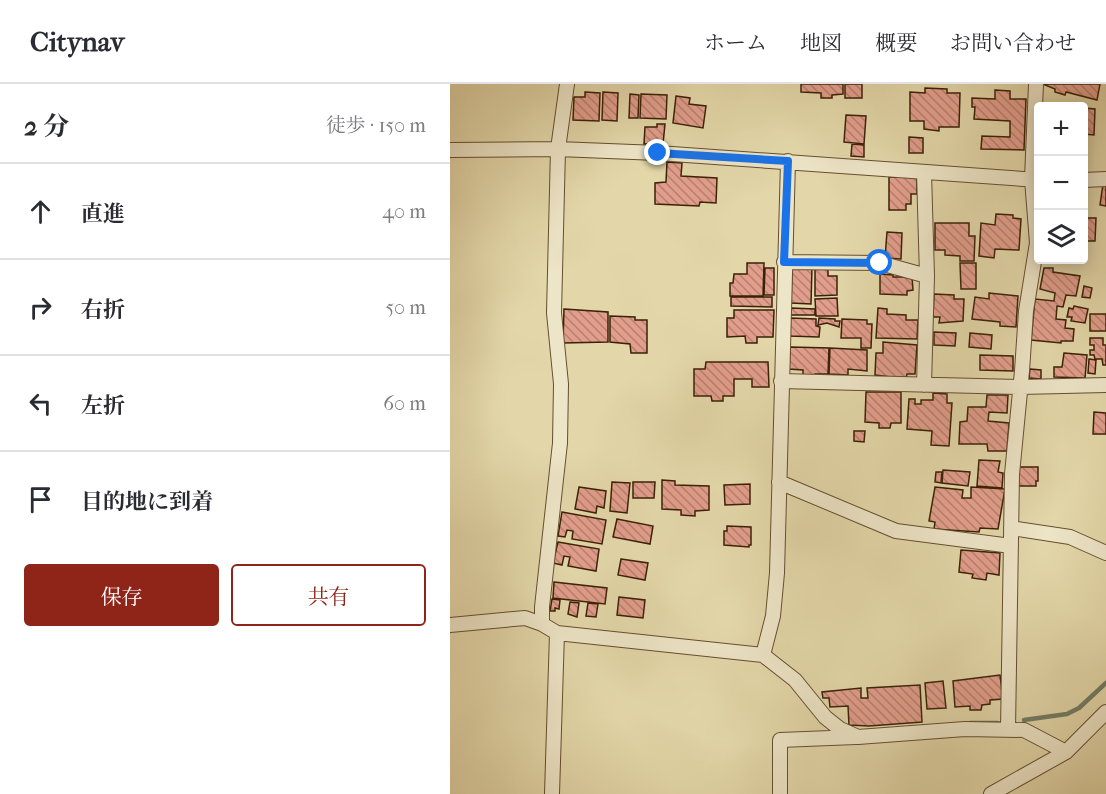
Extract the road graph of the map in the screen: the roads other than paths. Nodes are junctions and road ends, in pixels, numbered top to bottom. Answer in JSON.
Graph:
{"nodes":[{"id":1,"x":567,"y":84,"type":"edge"},
{"id":2,"x":1036,"y":84,"type":"edge"},
{"id":3,"x":558,"y":149,"type":"junction"},
{"id":4,"x":450,"y":150,"type":"edge"},
{"id":5,"x":1035,"y":156,"type":"edge"},
{"id":6,"x":788,"y":161,"type":"junction"},
{"id":7,"x":924,"y":172,"type":"junction"},
{"id":8,"x":1034,"y":179,"type":"edge"},
{"id":9,"x":1106,"y":179,"type":"edge"},
{"id":10,"x":1088,"y":180,"type":"edge"},
{"id":11,"x":1036,"y":210,"type":"edge"},
{"id":12,"x":784,"y":262,"type":"junction"},
{"id":13,"x":927,"y":276,"type":"junction"},
{"id":14,"x":781,"y":381,"type":"junction"},
{"id":15,"x":924,"y":385,"type":"junction"},
{"id":16,"x":1106,"y":385,"type":"edge"},
{"id":17,"x":1021,"y":387,"type":"junction"},
{"id":18,"x":779,"y":482,"type":"junction"},
{"id":19,"x":1011,"y":528,"type":"junction"},
{"id":20,"x":1011,"y":546,"type":"junction"},
{"id":21,"x":1106,"y":553,"type":"edge"},
{"id":22,"x":542,"y":624,"type":"junction"},
{"id":23,"x":450,"y":625,"type":"edge"},
{"id":24,"x":557,"y":633,"type":"junction"},
{"id":25,"x":763,"y":655,"type":"junction"},
{"id":26,"x":1106,"y":712,"type":"edge"},
{"id":27,"x":1008,"y":730,"type":"junction"},
{"id":28,"x":858,"y":737,"type":"junction"},
{"id":29,"x":1066,"y":752,"type":"junction"},
{"id":30,"x":552,"y":794,"type":"edge"},
{"id":31,"x":780,"y":794,"type":"edge"},
{"id":32,"x":991,"y":794,"type":"edge"}],
"edges":[{"from":1,"to":3,"type":"street"},
{"from":2,"to":5,"type":"street"},
{"from":3,"to":4,"type":"street"},
{"from":3,"to":6,"type":"street"},
{"from":3,"to":22,"type":"street"},
{"from":6,"to":7,"type":"street"},
{"from":6,"to":12,"type":"street"},
{"from":7,"to":8,"type":"street"},
{"from":7,"to":13,"type":"street"},
{"from":9,"to":10,"type":"street"},
{"from":11,"to":17,"type":"street"},
{"from":12,"to":13,"type":"street"},
{"from":12,"to":14,"type":"street"},
{"from":13,"to":15,"type":"street"},
{"from":14,"to":15,"type":"street"},
{"from":14,"to":18,"type":"street"},
{"from":15,"to":17,"type":"street"},
{"from":16,"to":17,"type":"street"},
{"from":17,"to":19,"type":"street"},
{"from":18,"to":20,"type":"street"},
{"from":18,"to":25,"type":"street"},
{"from":19,"to":20,"type":"street"},
{"from":19,"to":21,"type":"street"},
{"from":20,"to":27,"type":"street"},
{"from":22,"to":23,"type":"street"},
{"from":22,"to":24,"type":"street"},
{"from":24,"to":25,"type":"street"},
{"from":24,"to":30,"type":"street"},
{"from":25,"to":28,"type":"street"},
{"from":26,"to":29,"type":"street"},
{"from":27,"to":28,"type":"street"},
{"from":27,"to":29,"type":"street"},
{"from":28,"to":31,"type":"street"},
{"from":29,"to":32,"type":"street"}]}
